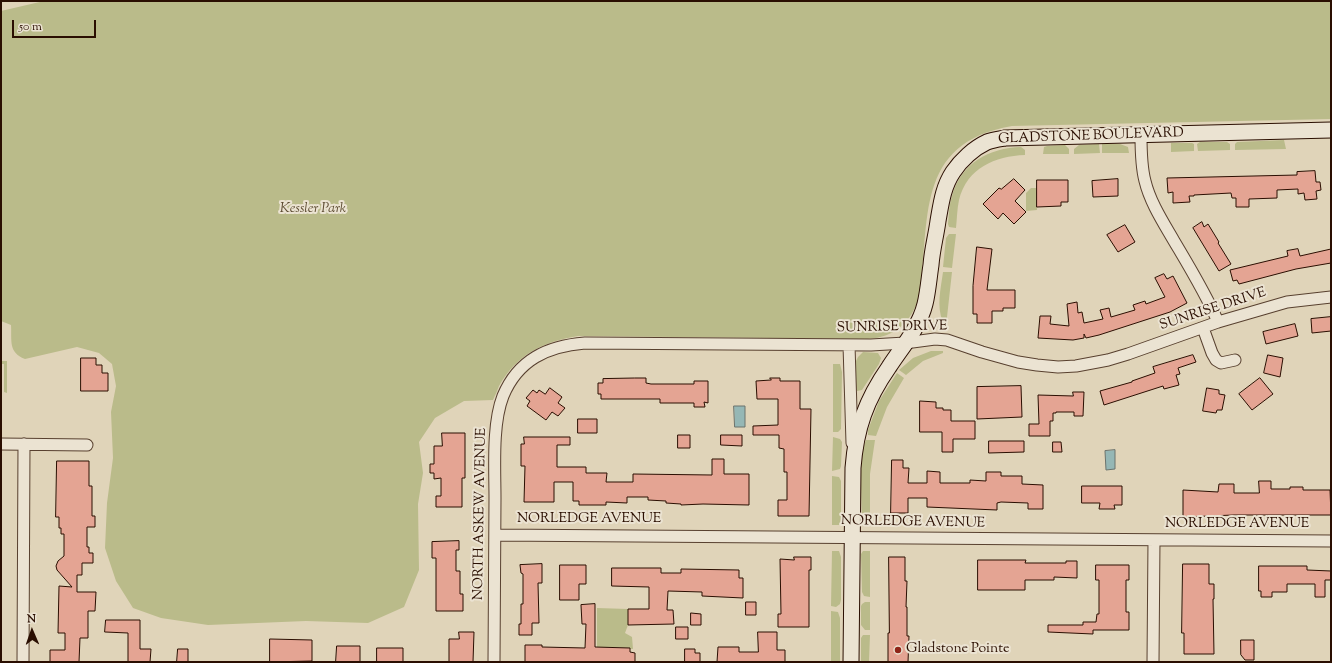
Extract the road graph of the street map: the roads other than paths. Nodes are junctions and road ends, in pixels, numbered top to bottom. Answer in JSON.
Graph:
{"nodes":[{"id":1,"x":1331,"y":130,"type":"edge"},
{"id":2,"x":1141,"y":135,"type":"junction"},
{"id":3,"x":1331,"y":297,"type":"edge"},
{"id":4,"x":1218,"y":322,"type":"junction"},
{"id":5,"x":1203,"y":328,"type":"junction"},
{"id":6,"x":905,"y":343,"type":"junction"},
{"id":7,"x":849,"y":345,"type":"junction"},
{"id":8,"x":1235,"y":360,"type":"dead end"},
{"id":9,"x":519,"y":371,"type":"joint"},
{"id":10,"x":1,"y":444,"type":"edge"},
{"id":11,"x":24,"y":444,"type":"junction"},
{"id":12,"x":87,"y":445,"type":"dead end"},
{"id":13,"x":853,"y":468,"type":"junction"},
{"id":14,"x":495,"y":535,"type":"junction"},
{"id":15,"x":852,"y":537,"type":"junction"},
{"id":16,"x":1154,"y":540,"type":"junction"},
{"id":17,"x":1331,"y":540,"type":"edge"},
{"id":18,"x":23,"y":662,"type":"edge"},
{"id":19,"x":494,"y":662,"type":"edge"},
{"id":20,"x":851,"y":662,"type":"edge"},
{"id":21,"x":1153,"y":662,"type":"edge"}],
"edges":[{"from":1,"to":2,"type":"street","name":"GLADSTONE BOULEVARD"},
{"from":2,"to":4,"type":"street"},
{"from":2,"to":6,"type":"street","name":"GLADSTONE BOULEVARD"},
{"from":3,"to":4,"type":"street","name":"SUNRISE DRIVE"},
{"from":4,"to":5,"type":"street","name":"SUNRISE DRIVE"},
{"from":5,"to":6,"type":"street","name":"SUNRISE DRIVE"},
{"from":5,"to":8,"type":"street"},
{"from":6,"to":7,"type":"street","name":"SUNRISE DRIVE"},
{"from":6,"to":13,"type":"street","name":"GLADSTONE BOULEVARD"},
{"from":7,"to":9,"type":"street","name":"SUNRISE DRIVE"},
{"from":7,"to":13,"type":"street"},
{"from":9,"to":14,"type":"street","name":"NORTH ASKEW AVENUE"},
{"from":10,"to":11,"type":"street"},
{"from":11,"to":12,"type":"street"},
{"from":11,"to":18,"type":"street"},
{"from":13,"to":15,"type":"street","name":"GLADSTONE BOULEVARD"},
{"from":14,"to":15,"type":"street","name":"NORLEDGE AVENUE"},
{"from":14,"to":19,"type":"street","name":"NORTH ASKEW AVENUE"},
{"from":15,"to":16,"type":"street","name":"NORLEDGE AVENUE"},
{"from":15,"to":20,"type":"street","name":"GLADSTONE BOULEVARD"},
{"from":16,"to":17,"type":"street","name":"NORLEDGE AVENUE"},
{"from":16,"to":21,"type":"street"}]}
